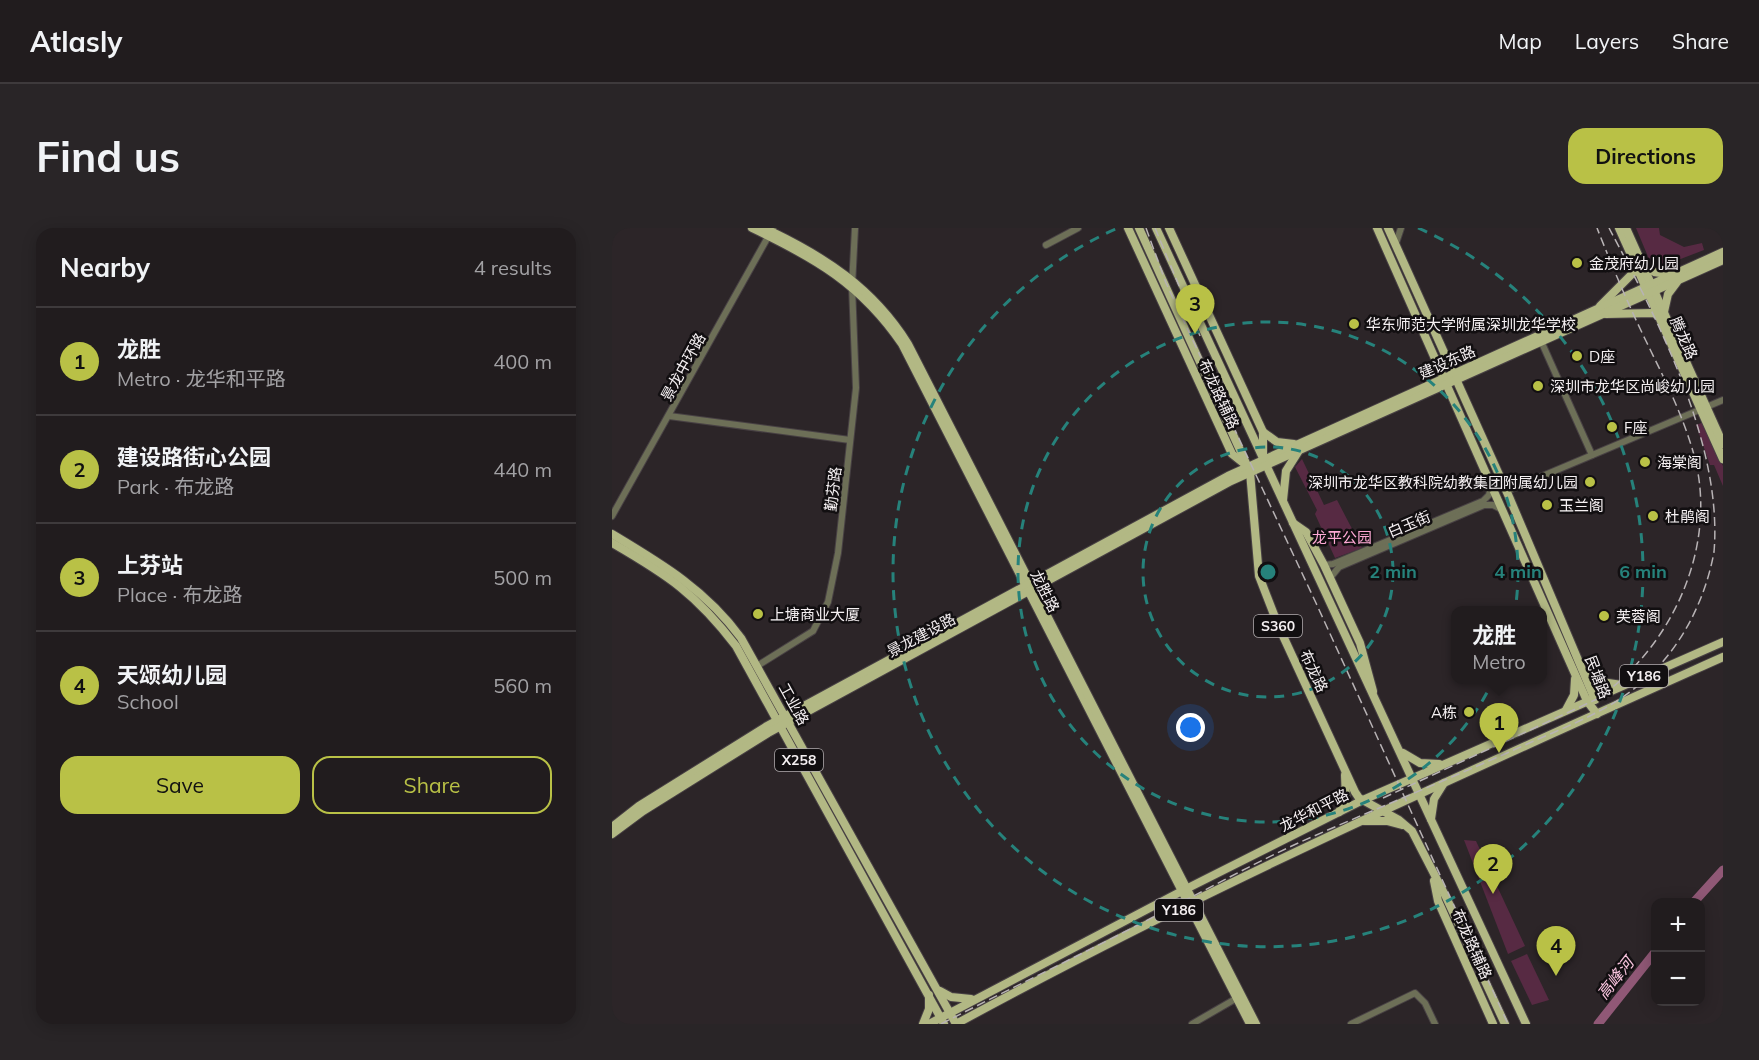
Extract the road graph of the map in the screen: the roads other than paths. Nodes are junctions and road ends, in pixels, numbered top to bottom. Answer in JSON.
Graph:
{"nodes":[{"id":1,"x":752,"y":228,"type":"edge"},
{"id":2,"x":855,"y":228,"type":"edge"},
{"id":3,"x":1078,"y":228,"type":"edge"},
{"id":4,"x":1128,"y":228,"type":"edge"},
{"id":5,"x":1139,"y":228,"type":"edge"},
{"id":6,"x":1156,"y":228,"type":"edge"},
{"id":7,"x":1169,"y":228,"type":"edge"},
{"id":8,"x":1377,"y":228,"type":"edge"},
{"id":9,"x":1388,"y":228,"type":"edge"},
{"id":10,"x":1401,"y":228,"type":"edge"},
{"id":11,"x":1619,"y":228,"type":"edge"},
{"id":12,"x":1626,"y":228,"type":"edge"},
{"id":13,"x":769,"y":231,"type":"edge"},
{"id":14,"x":1046,"y":245,"type":"dead end"},
{"id":15,"x":1396,"y":247,"type":"junction"},
{"id":16,"x":1180,"y":251,"type":"junction"},
{"id":17,"x":1723,"y":252,"type":"edge"},
{"id":18,"x":1723,"y":260,"type":"edge"},
{"id":19,"x":1639,"y":265,"type":"junction"},
{"id":20,"x":1678,"y":278,"type":"junction"},
{"id":21,"x":852,"y":282,"type":"junction"},
{"id":22,"x":1182,"y":285,"type":"junction"},
{"id":23,"x":1650,"y":289,"type":"junction"},
{"id":24,"x":1598,"y":313,"type":"junction"},
{"id":25,"x":1662,"y":315,"type":"junction"},
{"id":26,"x":1541,"y":341,"type":"junction"},
{"id":27,"x":1455,"y":377,"type":"junction"},
{"id":28,"x":1444,"y":382,"type":"junction"},
{"id":29,"x":1723,"y":400,"type":"edge"},
{"id":30,"x":1704,"y":408,"type":"junction"},
{"id":31,"x":669,"y":416,"type":"junction"},
{"id":32,"x":1263,"y":432,"type":"junction"},
{"id":33,"x":850,"y":440,"type":"junction"},
{"id":34,"x":1723,"y":444,"type":"edge"},
{"id":35,"x":1301,"y":446,"type":"junction"},
{"id":36,"x":1592,"y":455,"type":"junction"},
{"id":37,"x":1723,"y":459,"type":"edge"},
{"id":38,"x":1264,"y":462,"type":"junction"},
{"id":39,"x":1249,"y":469,"type":"junction"},
{"id":40,"x":1491,"y":485,"type":"junction"},
{"id":41,"x":1507,"y":491,"type":"junction"},
{"id":42,"x":1283,"y":504,"type":"junction"},
{"id":43,"x":1502,"y":510,"type":"junction"},
{"id":44,"x":612,"y":516,"type":"edge"},
{"id":45,"x":1292,"y":523,"type":"junction"},
{"id":46,"x":612,"y":534,"type":"edge"},
{"id":47,"x":612,"y":543,"type":"edge"},
{"id":48,"x":1324,"y":565,"type":"junction"},
{"id":49,"x":1330,"y":579,"type":"junction"},
{"id":50,"x":1032,"y":588,"type":"junction"},
{"id":51,"x":1544,"y":606,"type":"edge"},
{"id":52,"x":1547,"y":612,"type":"edge"},
{"id":53,"x":1723,"y":642,"type":"edge"},
{"id":54,"x":1723,"y":657,"type":"edge"},
{"id":55,"x":757,"y":666,"type":"junction"},
{"id":56,"x":1580,"y":666,"type":"junction"},
{"id":57,"x":1575,"y":675,"type":"junction"},
{"id":58,"x":1626,"y":684,"type":"junction"},
{"id":59,"x":1590,"y":700,"type":"junction"},
{"id":60,"x":1374,"y":701,"type":"junction"},
{"id":61,"x":1565,"y":711,"type":"junction"},
{"id":62,"x":1597,"y":714,"type":"junction"},
{"id":63,"x":787,"y":719,"type":"junction"},
{"id":64,"x":779,"y":723,"type":"junction"},
{"id":65,"x":1400,"y":750,"type":"junction"},
{"id":66,"x":1447,"y":763,"type":"junction"},
{"id":67,"x":1344,"y":769,"type":"junction"},
{"id":68,"x":1413,"y":778,"type":"junction"},
{"id":69,"x":1447,"y":781,"type":"junction"},
{"id":70,"x":1419,"y":794,"type":"junction"},
{"id":71,"x":1363,"y":800,"type":"junction"},
{"id":72,"x":1381,"y":810,"type":"junction"},
{"id":73,"x":1338,"y":813,"type":"junction"},
{"id":74,"x":1360,"y":822,"type":"junction"},
{"id":75,"x":1431,"y":823,"type":"junction"},
{"id":76,"x":612,"y":826,"type":"edge"},
{"id":77,"x":1408,"y":827,"type":"junction"},
{"id":78,"x":612,"y":834,"type":"edge"},
{"id":79,"x":1432,"y":874,"type":"junction"},
{"id":80,"x":1184,"y":890,"type":"junction"},
{"id":81,"x":1191,"y":903,"type":"junction"},
{"id":82,"x":938,"y":988,"type":"junction"},
{"id":83,"x":928,"y":990,"type":"junction"},
{"id":84,"x":976,"y":998,"type":"junction"},
{"id":85,"x":1235,"y":999,"type":"junction"},
{"id":86,"x":951,"y":1011,"type":"junction"},
{"id":87,"x":978,"y":1013,"type":"junction"},
{"id":88,"x":942,"y":1021,"type":"edge"},
{"id":89,"x":923,"y":1024,"type":"edge"},
{"id":90,"x":929,"y":1024,"type":"edge"},
{"id":91,"x":956,"y":1024,"type":"edge"},
{"id":92,"x":969,"y":1024,"type":"edge"},
{"id":93,"x":1192,"y":1024,"type":"edge"},
{"id":94,"x":1250,"y":1024,"type":"edge"},
{"id":95,"x":1256,"y":1024,"type":"edge"},
{"id":96,"x":1351,"y":1024,"type":"edge"},
{"id":97,"x":1435,"y":1024,"type":"edge"},
{"id":98,"x":1493,"y":1024,"type":"edge"},
{"id":99,"x":1505,"y":1024,"type":"edge"},
{"id":100,"x":1526,"y":1024,"type":"edge"}],
"edges":[{"from":1,"to":13,"type":"main road","name":"龙胜路"},
{"from":2,"to":21,"type":"street","name":"勤芬路"},
{"from":3,"to":14,"type":"street"},
{"from":4,"to":39,"type":"main road","name":"布龙路辅路"},
{"from":5,"to":39,"type":"main road","name":"布龙路","number":"S360"},
{"from":6,"to":22,"type":"main road"},
{"from":7,"to":16,"type":"main road","name":"布龙路辅路"},
{"from":8,"to":28,"type":"main road","name":"民塘路"},
{"from":9,"to":15,"type":"main road","name":"民塘路"},
{"from":10,"to":15,"type":"street"},
{"from":11,"to":19,"type":"main road","name":"腾龙路"},
{"from":12,"to":19,"type":"main road","name":"腾龙路"},
{"from":13,"to":21,"type":"main road","name":"龙胜路"},
{"from":13,"to":31,"type":"street","name":"景龙中环路"},
{"from":15,"to":27,"type":"main road","name":"民塘路"},
{"from":16,"to":22,"type":"main road"},
{"from":16,"to":32,"type":"main road","name":"布龙路辅路"},
{"from":17,"to":20,"type":"main road","name":"建设东路"},
{"from":18,"to":20,"type":"main road","name":"建设东路"},
{"from":19,"to":20,"type":"main road"},
{"from":19,"to":23,"type":"main road","name":"腾龙路"},
{"from":19,"to":24,"type":"main road"},
{"from":20,"to":23,"type":"main road","name":"建设东路"},
{"from":20,"to":25,"type":"main road"},
{"from":21,"to":33,"type":"street","name":"勤芬路"},
{"from":21,"to":50,"type":"main road","name":"龙胜路"},
{"from":22,"to":38,"type":"main road"},
{"from":23,"to":24,"type":"main road","name":"建设东路"},
{"from":23,"to":25,"type":"main road","name":"腾龙路"},
{"from":24,"to":25,"type":"main road"},
{"from":24,"to":26,"type":"main road","name":"建设东路"},
{"from":24,"to":27,"type":"main road","name":"建设东路"},
{"from":25,"to":30,"type":"main road","name":"腾龙路"},
{"from":26,"to":27,"type":"main road","name":"建设东路"},
{"from":26,"to":36,"type":"street"},
{"from":27,"to":28,"type":"main road","name":"建设东路"},
{"from":27,"to":41,"type":"main road","name":"民塘路"},
{"from":28,"to":35,"type":"main road","name":"建设东路"},
{"from":28,"to":40,"type":"main road","name":"民塘路"},
{"from":29,"to":30,"type":"street"},
{"from":30,"to":34,"type":"main road","name":"腾龙路"},
{"from":30,"to":36,"type":"street"},
{"from":30,"to":37,"type":"main road","name":"腾龙路"},
{"from":31,"to":33,"type":"street"},
{"from":31,"to":44,"type":"street","name":"景龙中环路"},
{"from":32,"to":35,"type":"main road"},
{"from":32,"to":38,"type":"main road"},
{"from":33,"to":55,"type":"street","name":"勤芬路"},
{"from":35,"to":38,"type":"main road","name":"建设东路"},
{"from":35,"to":42,"type":"main road"},
{"from":36,"to":41,"type":"street"},
{"from":38,"to":39,"type":"main road","name":"建设东路"},
{"from":38,"to":42,"type":"main road"},
{"from":39,"to":50,"type":"main road","name":"景龙建设路"},
{"from":39,"to":67,"type":"main road","name":"布龙路","number":"S360"},
{"from":40,"to":43,"type":"main road","name":"民塘路"},
{"from":40,"to":48,"type":"street","name":"白玉街"},
{"from":41,"to":56,"type":"main road","name":"民塘路"},
{"from":42,"to":45,"type":"main road"},
{"from":43,"to":49,"type":"street","name":"白玉街"},
{"from":43,"to":51,"type":"main road","name":"民塘路"},
{"from":45,"to":48,"type":"main road"},
{"from":45,"to":60,"type":"main road"},
{"from":46,"to":55,"type":"main road","name":"工业路","number":"X258"},
{"from":47,"to":64,"type":"main road","name":"工业路","number":"X258"},
{"from":48,"to":49,"type":"main road"},
{"from":49,"to":60,"type":"main road"},
{"from":50,"to":63,"type":"main road","name":"景龙建设路"},
{"from":50,"to":80,"type":"main road","name":"龙胜路"},
{"from":52,"to":57,"type":"main road","name":"民塘路"},
{"from":53,"to":58,"type":"main road","name":"龙华和平路","number":"Y186"},
{"from":54,"to":62,"type":"main road","name":"龙华和平路","number":"Y186"},
{"from":55,"to":63,"type":"main road","name":"工业路","number":"X258"},
{"from":56,"to":58,"type":"main road"},
{"from":56,"to":59,"type":"main road","name":"民塘路"},
{"from":57,"to":59,"type":"main road","name":"民塘路"},
{"from":57,"to":61,"type":"main road"},
{"from":58,"to":59,"type":"main road","name":"龙华和平路","number":"Y186"},
{"from":59,"to":61,"type":"main road","name":"龙华和平路","number":"Y186"},
{"from":59,"to":62,"type":"main road","name":"民塘路"},
{"from":60,"to":65,"type":"main road"},
{"from":61,"to":66,"type":"main road","name":"龙华和平路","number":"Y186"},
{"from":62,"to":69,"type":"main road","name":"龙华和平路","number":"Y186"},
{"from":63,"to":64,"type":"main road","name":"景龙建设路"},
{"from":63,"to":82,"type":"main road","name":"工业路","number":"X258"},
{"from":64,"to":76,"type":"main road","name":"景龙建设路"},
{"from":64,"to":78,"type":"main road","name":"景龙建设路"},
{"from":64,"to":83,"type":"main road","name":"工业路","number":"X258"},
{"from":65,"to":66,"type":"main road"},
{"from":65,"to":68,"type":"main road"},
{"from":66,"to":68,"type":"main road","name":"龙华和平路","number":"Y186"},
{"from":67,"to":71,"type":"main road","name":"布龙路","number":"S360"},
{"from":67,"to":73,"type":"main road"},
{"from":68,"to":70,"type":"main road"},
{"from":68,"to":71,"type":"main road","name":"龙华和平路","number":"Y186"},
{"from":69,"to":70,"type":"main road","name":"龙华和平路","number":"Y186"},
{"from":69,"to":75,"type":"main road"},
{"from":70,"to":72,"type":"main road","name":"龙华和平路","number":"Y186"},
{"from":70,"to":75,"type":"main road"},
{"from":71,"to":72,"type":"main road","name":"布龙路","number":"S360"},
{"from":71,"to":73,"type":"main road","name":"龙华和平路","number":"Y186"},
{"from":72,"to":74,"type":"main road","name":"龙华和平路","number":"Y186"},
{"from":72,"to":77,"type":"main road","name":"布龙路","number":"S360"},
{"from":73,"to":80,"type":"main road","name":"龙华和平路","number":"Y186"},
{"from":74,"to":77,"type":"main road"},
{"from":74,"to":81,"type":"main road","name":"龙华和平路","number":"Y186"},
{"from":75,"to":100,"type":"main road"},
{"from":77,"to":79,"type":"main road"},
{"from":79,"to":98,"type":"main road","name":"布龙路辅路"},
{"from":79,"to":99,"type":"main road"},
{"from":80,"to":81,"type":"main road","name":"龙胜路"},
{"from":80,"to":84,"type":"main road","name":"龙华和平路","number":"Y186"},
{"from":81,"to":85,"type":"main road","name":"龙胜路"},
{"from":81,"to":87,"type":"main road","name":"龙华和平路","number":"Y186"},
{"from":81,"to":95,"type":"main road","name":"龙胜路"},
{"from":82,"to":84,"type":"main road"},
{"from":82,"to":86,"type":"main road","name":"工业路","number":"X258"},
{"from":83,"to":88,"type":"main road","name":"工业路","number":"X258"},
{"from":83,"to":89,"type":"main road"},
{"from":84,"to":86,"type":"main road","name":"龙华和平路","number":"Y186"},
{"from":85,"to":93,"type":"street"},
{"from":85,"to":94,"type":"main road","name":"龙胜路"},
{"from":86,"to":88,"type":"main road","name":"龙华和平路","number":"Y186"},
{"from":86,"to":91,"type":"main road","name":"工业路","number":"X258"},
{"from":87,"to":91,"type":"main road","name":"龙华和平路","number":"Y186"},
{"from":87,"to":92,"type":"main road"},
{"from":88,"to":90,"type":"main road","name":"龙华和平路","number":"Y186"},
{"from":96,"to":97,"type":"street"}]}
